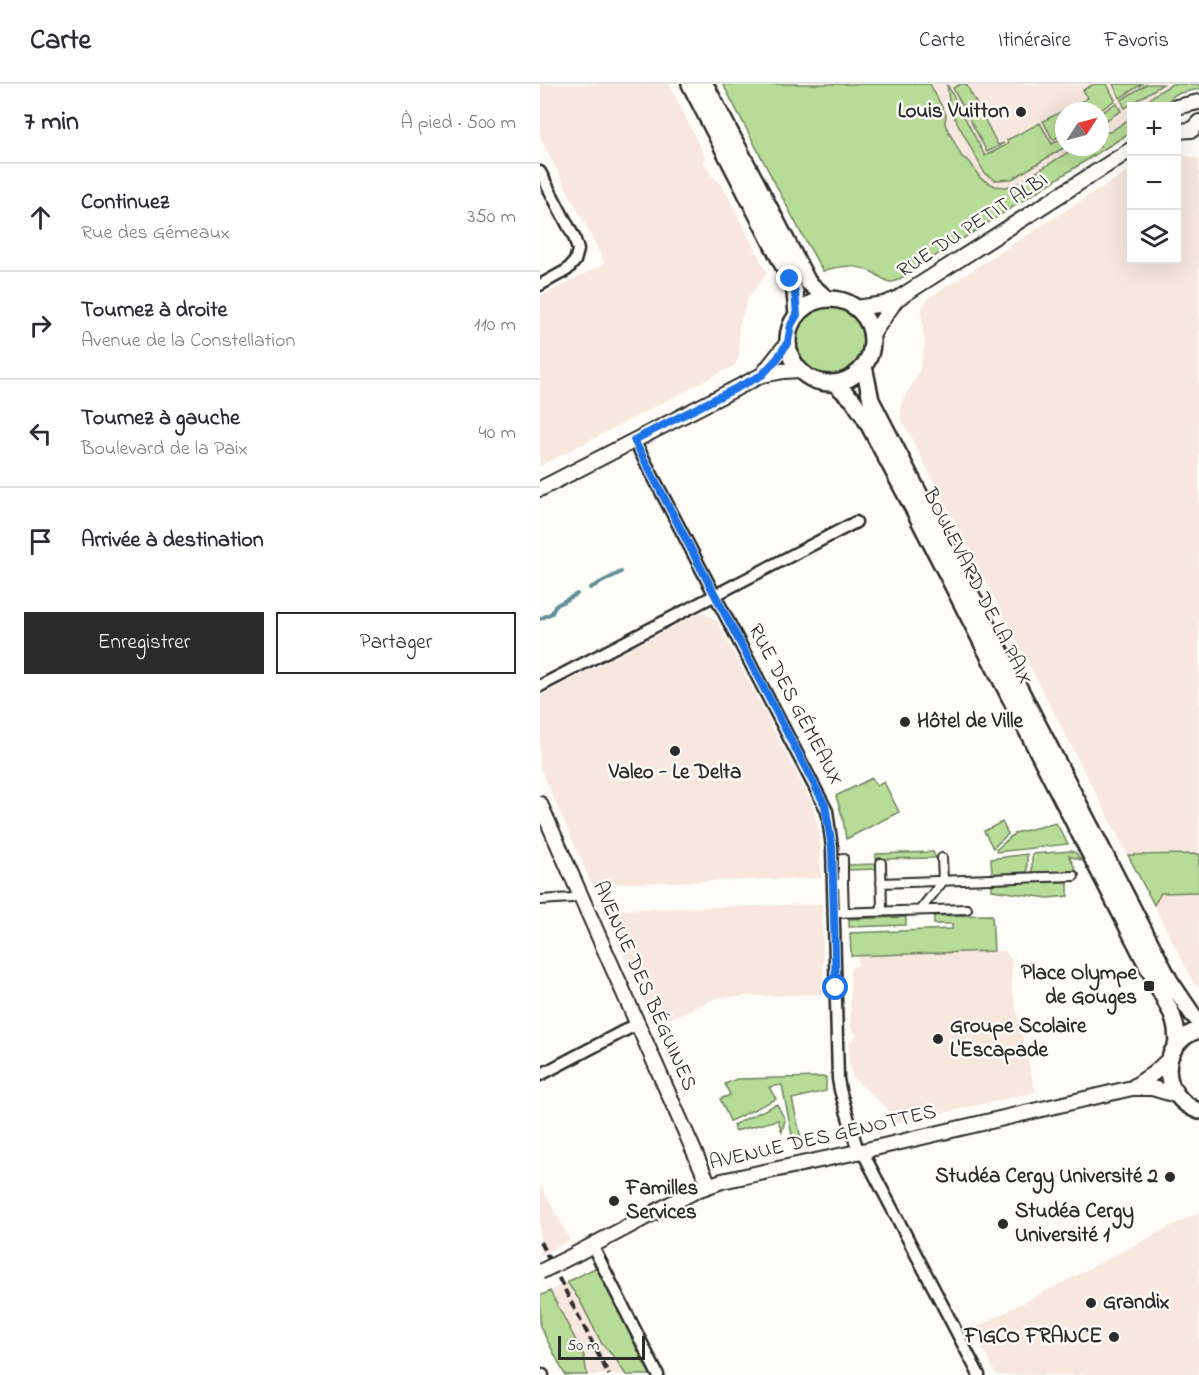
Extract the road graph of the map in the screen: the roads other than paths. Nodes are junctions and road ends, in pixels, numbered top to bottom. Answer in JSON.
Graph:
{"nodes":[{"id":1,"x":690,"y":84,"type":"edge"},
{"id":2,"x":705,"y":84,"type":"edge"},
{"id":3,"x":1199,"y":122,"type":"edge"},
{"id":4,"x":1184,"y":132,"type":"edge"},
{"id":5,"x":1127,"y":152,"type":"edge"},
{"id":6,"x":540,"y":172,"type":"edge"},
{"id":7,"x":540,"y":285,"type":"edge"},
{"id":8,"x":827,"y":299,"type":"junction"},
{"id":9,"x":897,"y":299,"type":"junction"},
{"id":10,"x":856,"y":308,"type":"junction"},
{"id":11,"x":797,"y":315,"type":"junction"},
{"id":12,"x":872,"y":335,"type":"junction"},
{"id":13,"x":788,"y":342,"type":"junction"},
{"id":14,"x":864,"y":366,"type":"junction"},
{"id":15,"x":800,"y":370,"type":"junction"},
{"id":16,"x":762,"y":375,"type":"junction"},
{"id":17,"x":834,"y":383,"type":"junction"},
{"id":18,"x":634,"y":440,"type":"junction"},
{"id":19,"x":540,"y":489,"type":"edge"},
{"id":20,"x":856,"y":522,"type":"dead end"},
{"id":21,"x":715,"y":595,"type":"junction"},
{"id":22,"x":540,"y":686,"type":"edge"},
{"id":23,"x":540,"y":804,"type":"edge"},
{"id":24,"x":843,"y":858,"type":"dead end"},
{"id":25,"x":942,"y":858,"type":"dead end"},
{"id":26,"x":881,"y":863,"type":"dead end"},
{"id":27,"x":1074,"y":876,"type":"dead end"},
{"id":28,"x":943,"y":881,"type":"junction"},
{"id":29,"x":881,"y":883,"type":"junction"},
{"id":30,"x":838,"y":884,"type":"junction"},
{"id":31,"x":577,"y":895,"type":"junction"},
{"id":32,"x":540,"y":900,"type":"edge"},
{"id":33,"x":967,"y":909,"type":"dead end"},
{"id":34,"x":920,"y":910,"type":"junction"},
{"id":35,"x":882,"y":911,"type":"junction"},
{"id":36,"x":839,"y":913,"type":"junction"},
{"id":37,"x":1199,"y":1021,"type":"edge"},
{"id":38,"x":638,"y":1024,"type":"junction"},
{"id":39,"x":1199,"y":1030,"type":"edge"},
{"id":40,"x":1177,"y":1044,"type":"junction"},
{"id":41,"x":1170,"y":1058,"type":"junction"},
{"id":42,"x":540,"y":1075,"type":"edge"},
{"id":43,"x":1132,"y":1088,"type":"junction"},
{"id":44,"x":1176,"y":1095,"type":"junction"},
{"id":45,"x":1199,"y":1111,"type":"edge"},
{"id":46,"x":860,"y":1151,"type":"junction"},
{"id":47,"x":709,"y":1185,"type":"junction"},
{"id":48,"x":592,"y":1245,"type":"junction"},
{"id":49,"x":540,"y":1272,"type":"edge"},
{"id":50,"x":658,"y":1375,"type":"edge"},
{"id":51,"x":979,"y":1375,"type":"edge"}],
"edges":[{"from":1,"to":11,"type":"main road"},
{"from":2,"to":8,"type":"main road"},
{"from":3,"to":4,"type":"street"},
{"from":5,"to":9,"type":"street","name":"RUE DU PETIT ALBI"},
{"from":6,"to":7,"type":"street"},
{"from":8,"to":10,"type":"main road"},
{"from":8,"to":11,"type":"main road"},
{"from":9,"to":10,"type":"street","name":"RUE DU PETIT ALBI"},
{"from":9,"to":12,"type":"street","name":"RUE DU PETIT ALBI"},
{"from":10,"to":12,"type":"main road"},
{"from":11,"to":13,"type":"main road"},
{"from":12,"to":14,"type":"main road"},
{"from":13,"to":15,"type":"main road"},
{"from":13,"to":16,"type":"street"},
{"from":14,"to":17,"type":"main road"},
{"from":14,"to":37,"type":"main road","name":"BOULEVARD DE LA PAIX"},
{"from":15,"to":16,"type":"street"},
{"from":15,"to":17,"type":"main road"},
{"from":16,"to":18,"type":"street"},
{"from":17,"to":40,"type":"main road","name":"BOULEVARD DE LA PAIX"},
{"from":18,"to":19,"type":"street"},
{"from":18,"to":21,"type":"street","name":"RUE DES GÉMEAUX"},
{"from":20,"to":21,"type":"street"},
{"from":21,"to":22,"type":"street"},
{"from":21,"to":30,"type":"street","name":"RUE DES GÉMEAUX"},
{"from":23,"to":31,"type":"street","name":"AVENUE DES BÉGUINES"},
{"from":24,"to":30,"type":"street"},
{"from":25,"to":28,"type":"street"},
{"from":26,"to":29,"type":"street"},
{"from":27,"to":28,"type":"street"},
{"from":28,"to":29,"type":"street"},
{"from":28,"to":34,"type":"street"},
{"from":29,"to":35,"type":"street"},
{"from":30,"to":36,"type":"street","name":"RUE DES GÉMEAUX"},
{"from":31,"to":32,"type":"street"},
{"from":31,"to":38,"type":"street","name":"AVENUE DES BÉGUINES"},
{"from":33,"to":34,"type":"street"},
{"from":34,"to":35,"type":"street"},
{"from":35,"to":36,"type":"street"},
{"from":36,"to":46,"type":"street","name":"RUE DES GÉMEAUX"},
{"from":38,"to":42,"type":"street"},
{"from":38,"to":47,"type":"street","name":"AVENUE DES BÉGUINES"},
{"from":39,"to":40,"type":"main road"},
{"from":40,"to":41,"type":"main road"},
{"from":41,"to":43,"type":"street","name":"AVENUE DES GENOTTES"},
{"from":41,"to":44,"type":"main road"},
{"from":43,"to":44,"type":"street","name":"AVENUE DES GENOTTES"},
{"from":43,"to":46,"type":"street","name":"AVENUE DES GENOTTES"},
{"from":44,"to":45,"type":"main road"},
{"from":46,"to":47,"type":"street","name":"AVENUE DES GENOTTES"},
{"from":46,"to":51,"type":"street","name":"RUE DES GÉMEAUX"},
{"from":47,"to":48,"type":"street","name":"AVENUE DES GENOTTES"},
{"from":48,"to":49,"type":"street","name":"AVENUE DES GENOTTES","bridge":true},
{"from":48,"to":50,"type":"street"}]}
